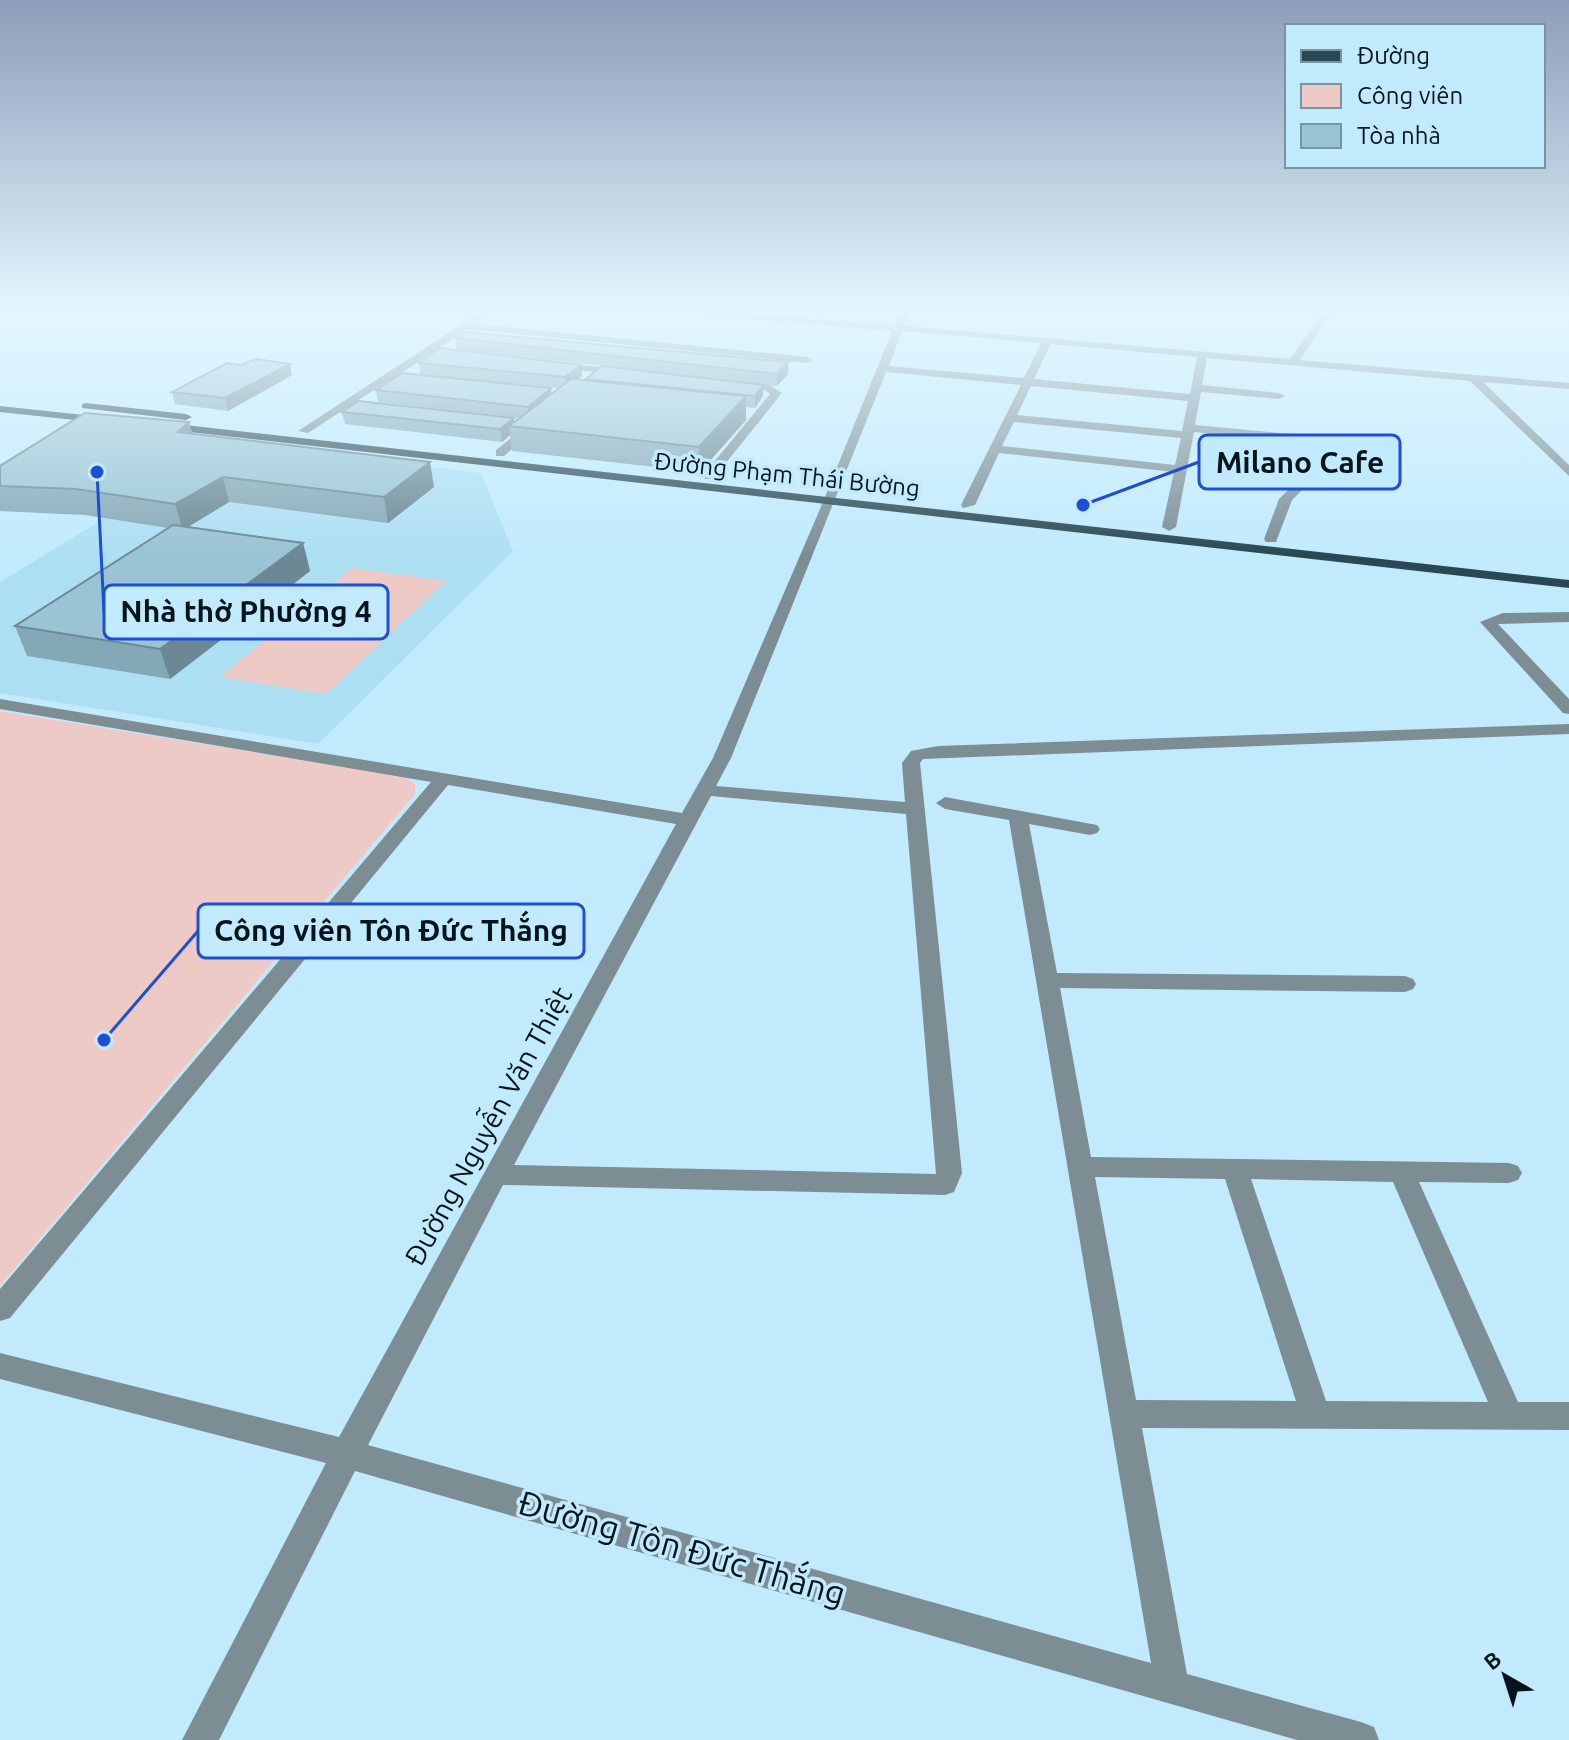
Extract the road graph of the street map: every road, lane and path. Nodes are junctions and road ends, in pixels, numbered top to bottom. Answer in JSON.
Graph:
{"nodes":[{"id":1,"x":364,"y":392,"type":"edge"},
{"id":2,"x":774,"y":392,"type":"edge"},
{"id":3,"x":872,"y":392,"type":"edge"},
{"id":4,"x":1023,"y":392,"type":"edge"},
{"id":5,"x":1184,"y":392,"type":"edge"},
{"id":6,"x":1488,"y":392,"type":"edge"},
{"id":7,"x":1196,"y":393,"type":"junction"},
{"id":8,"x":1279,"y":396,"type":"dead end"},
{"id":9,"x":0,"y":397,"type":"edge"},
{"id":10,"x":344,"y":405,"type":"junction"},
{"id":11,"x":372,"y":408,"type":"edge"},
{"id":12,"x":0,"y":409,"type":"edge"},
{"id":13,"x":744,"y":413,"type":"edge"},
{"id":14,"x":760,"y":415,"type":"junction"},
{"id":15,"x":545,"y":416,"type":"edge"},
{"id":16,"x":1010,"y":418,"type":"junction"},
{"id":17,"x":518,"y":424,"type":"edge"},
{"id":18,"x":533,"y":426,"type":"junction"},
{"id":19,"x":304,"y":431,"type":"junction"},
{"id":20,"x":1188,"y":432,"type":"junction"},
{"id":21,"x":1291,"y":438,"type":"dead end"},
{"id":22,"x":381,"y":439,"type":"junction"},
{"id":23,"x":369,"y":449,"type":"junction"},
{"id":24,"x":995,"y":449,"type":"junction"},
{"id":25,"x":500,"y":453,"type":"junction"},
{"id":26,"x":1302,"y":461,"type":"dead end"},
{"id":27,"x":1180,"y":469,"type":"junction"},
{"id":28,"x":1569,"y":472,"type":"edge"},
{"id":29,"x":709,"y":476,"type":"junction"},
{"id":30,"x":831,"y":496,"type":"junction"},
{"id":31,"x":968,"y":505,"type":"junction"},
{"id":32,"x":1167,"y":533,"type":"junction"},
{"id":33,"x":1271,"y":539,"type":"junction"},
{"id":34,"x":1569,"y":572,"type":"edge"},
{"id":35,"x":1569,"y":584,"type":"edge"},
{"id":36,"x":1569,"y":617,"type":"edge"},
{"id":37,"x":0,"y":704,"type":"edge"},
{"id":38,"x":1569,"y":709,"type":"edge"},
{"id":39,"x":1569,"y":729,"type":"edge"},
{"id":40,"x":445,"y":777,"type":"junction"},
{"id":41,"x":703,"y":790,"type":"junction"},
{"id":42,"x":945,"y":803,"type":"dead end"},
{"id":43,"x":917,"y":809,"type":"junction"},
{"id":44,"x":1018,"y":816,"type":"junction"},
{"id":45,"x":687,"y":820,"type":"junction"},
{"id":46,"x":1090,"y":829,"type":"dead end"},
{"id":47,"x":1048,"y":980,"type":"junction"},
{"id":48,"x":1405,"y":984,"type":"dead end"},
{"id":49,"x":1080,"y":1167,"type":"junction"},
{"id":50,"x":1235,"y":1169,"type":"junction"},
{"id":51,"x":1402,"y":1172,"type":"junction"},
{"id":52,"x":1509,"y":1173,"type":"dead end"},
{"id":53,"x":495,"y":1175,"type":"junction"},
{"id":54,"x":0,"y":1309,"type":"edge"},
{"id":55,"x":0,"y":1366,"type":"edge"},
{"id":56,"x":1124,"y":1414,"type":"junction"},
{"id":57,"x":1315,"y":1414,"type":"junction"},
{"id":58,"x":1509,"y":1416,"type":"junction"},
{"id":59,"x":1569,"y":1416,"type":"edge"},
{"id":60,"x":347,"y":1454,"type":"junction"},
{"id":61,"x":1172,"y":1685,"type":"junction"},
{"id":62,"x":200,"y":1740,"type":"edge"},
{"id":63,"x":1361,"y":1740,"type":"edge"}],
"edges":[{"from":1,"to":10,"type":"street"},
{"from":2,"to":14,"type":"street"},
{"from":3,"to":30,"type":"street","name":"Đường Nguyễn Văn Thiệt"},
{"from":4,"to":16,"type":"street"},
{"from":5,"to":7,"type":"street"},
{"from":6,"to":28,"type":"street"},
{"from":7,"to":8,"type":"street"},
{"from":7,"to":20,"type":"street"},
{"from":9,"to":19,"type":"main road","name":"Đường Phạm Thái Bường"},
{"from":10,"to":11,"type":"street"},
{"from":10,"to":19,"type":"street"},
{"from":12,"to":23,"type":"main road","name":"Đường Phạm Thái Bường"},
{"from":13,"to":14,"type":"street"},
{"from":14,"to":29,"type":"street"},
{"from":15,"to":18,"type":"street"},
{"from":16,"to":20,"type":"street"},
{"from":16,"to":24,"type":"street"},
{"from":17,"to":18,"type":"street"},
{"from":18,"to":25,"type":"street"},
{"from":19,"to":22,"type":"main road","name":"Đường Phạm Thái Bường"},
{"from":20,"to":21,"type":"street"},
{"from":20,"to":27,"type":"street"},
{"from":22,"to":23,"type":"main road"},
{"from":22,"to":25,"type":"main road","name":"Đường Phạm Thái Bường"},
{"from":23,"to":30,"type":"main road","name":"Đường Phạm Thái Bường"},
{"from":24,"to":27,"type":"street"},
{"from":24,"to":31,"type":"street"},
{"from":25,"to":29,"type":"main road","name":"Đường Phạm Thái Bường"},
{"from":26,"to":33,"type":"street"},
{"from":27,"to":32,"type":"street"},
{"from":29,"to":30,"type":"main road","name":"Đường Phạm Thái Bường"},
{"from":30,"to":31,"type":"main road","name":"Đường Phạm Thái Bường"},
{"from":30,"to":32,"type":"main road","name":"Đường Phạm Thái Bường"},
{"from":30,"to":41,"type":"street","name":"Đường Nguyễn Văn Thiệt"},
{"from":31,"to":32,"type":"main road","name":"Đường Phạm Thái Bường"},
{"from":32,"to":33,"type":"main road","name":"Đường Phạm Thái Bường"},
{"from":32,"to":35,"type":"main road","name":"Đường Phạm Thái Bường"},
{"from":33,"to":34,"type":"main road","name":"Đường Phạm Thái Bường"},
{"from":36,"to":38,"type":"street"},
{"from":37,"to":40,"type":"street"},
{"from":39,"to":43,"type":"street"},
{"from":40,"to":45,"type":"street"},
{"from":40,"to":54,"type":"street"},
{"from":41,"to":43,"type":"street"},
{"from":41,"to":45,"type":"street","name":"Đường Nguyễn Văn Thiệt"},
{"from":42,"to":44,"type":"street"},
{"from":43,"to":53,"type":"street"},
{"from":44,"to":46,"type":"street"},
{"from":44,"to":47,"type":"street"},
{"from":45,"to":53,"type":"street","name":"Đường Nguyễn Văn Thiệt"},
{"from":47,"to":48,"type":"street"},
{"from":47,"to":49,"type":"street"},
{"from":49,"to":50,"type":"street"},
{"from":49,"to":56,"type":"street"},
{"from":50,"to":51,"type":"street"},
{"from":50,"to":57,"type":"street"},
{"from":51,"to":52,"type":"street"},
{"from":51,"to":58,"type":"street"},
{"from":53,"to":60,"type":"street","name":"Đường Nguyễn Văn Thiệt"},
{"from":55,"to":60,"type":"street","name":"Đường Tôn Đức Thắng"},
{"from":56,"to":57,"type":"street"},
{"from":56,"to":61,"type":"street"},
{"from":57,"to":58,"type":"street"},
{"from":58,"to":59,"type":"street"},
{"from":60,"to":61,"type":"street","name":"Đường Tôn Đức Thắng"},
{"from":60,"to":62,"type":"street","name":"Đường Nguyễn Văn Thiệt"},
{"from":61,"to":63,"type":"street","name":"Đường Tôn Đức Thắng"}]}
